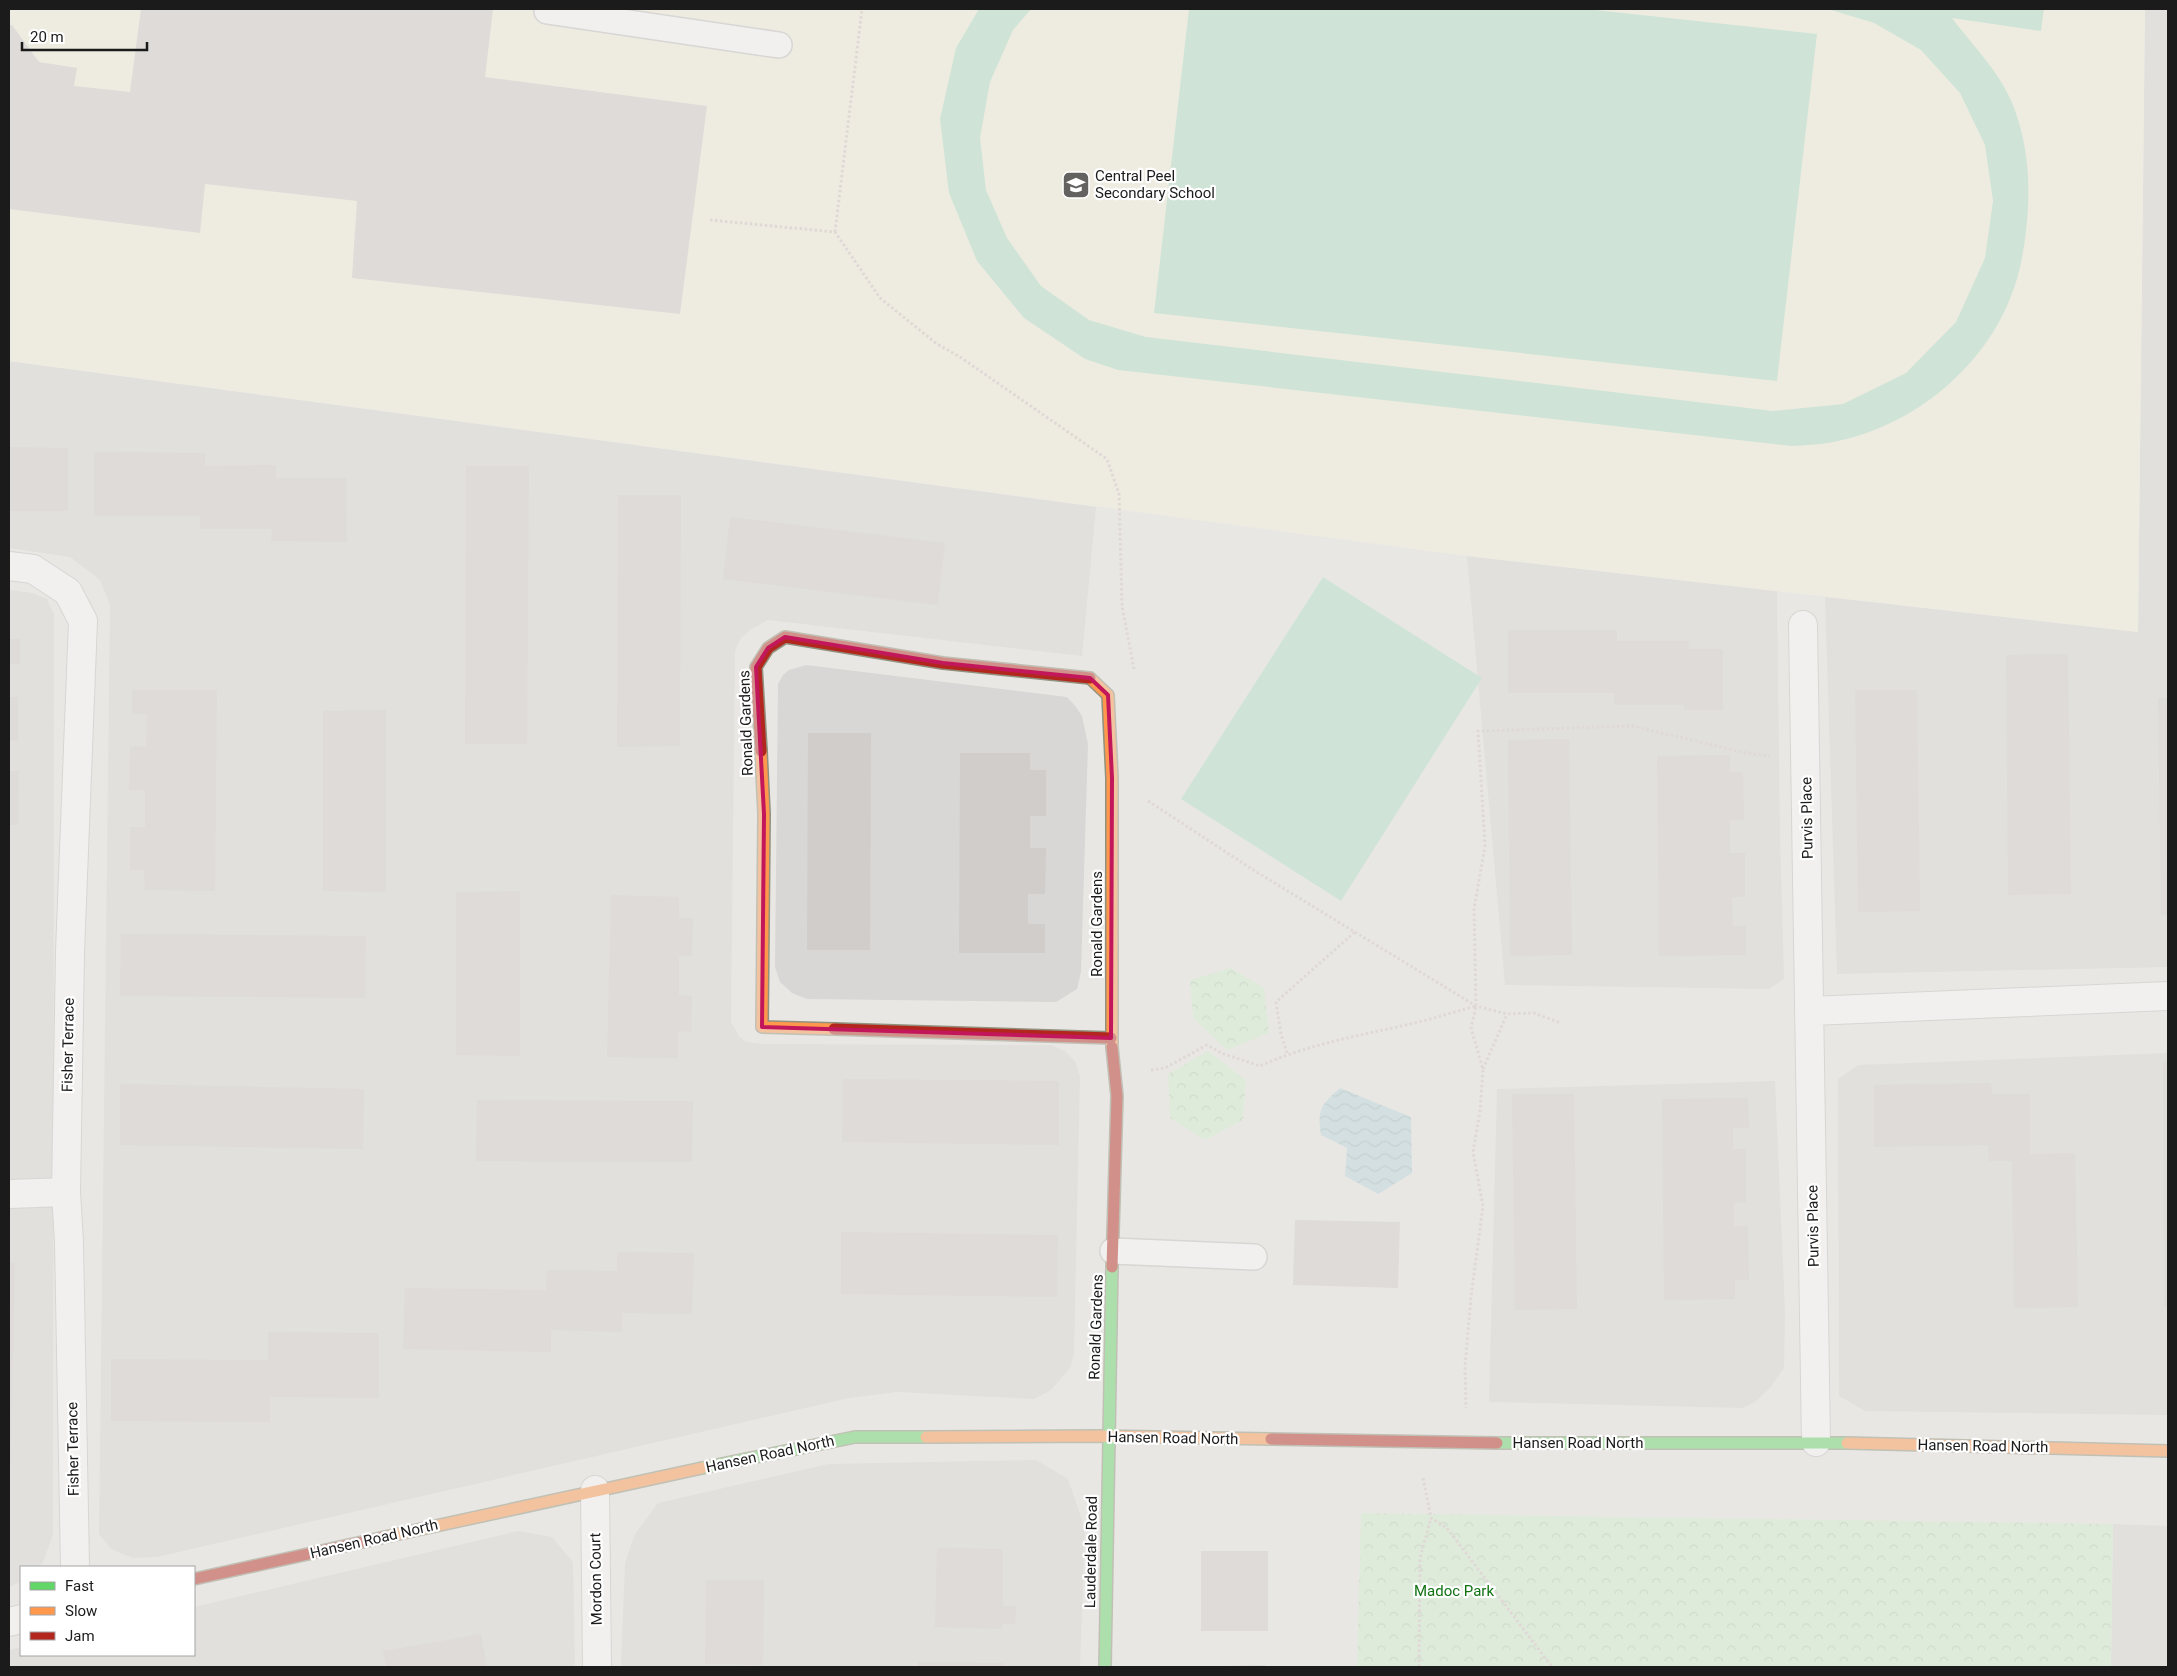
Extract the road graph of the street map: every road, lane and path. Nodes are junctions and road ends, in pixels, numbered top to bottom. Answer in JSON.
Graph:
{"nodes":[{"id":1,"x":862,"y":9,"type":"edge"},
{"id":2,"x":548,"y":11,"type":"dead end"},
{"id":3,"x":779,"y":45,"type":"dead end"},
{"id":4,"x":710,"y":220,"type":"dead end"},
{"id":5,"x":834,"y":232,"type":"junction"},
{"id":6,"x":9,"y":566,"type":"edge"},
{"id":7,"x":1803,"y":625,"type":"dead end"},
{"id":8,"x":1108,"y":695,"type":"junction"},
{"id":9,"x":1806,"y":760,"type":"junction"},
{"id":10,"x":1112,"y":778,"type":"junction"},
{"id":11,"x":1356,"y":931,"type":"junction"},
{"id":12,"x":2168,"y":996,"type":"edge"},
{"id":13,"x":1476,"y":1006,"type":"junction"},
{"id":14,"x":1811,"y":1011,"type":"junction"},
{"id":15,"x":1507,"y":1014,"type":"junction"},
{"id":16,"x":1561,"y":1023,"type":"dead end"},
{"id":17,"x":1111,"y":1038,"type":"junction"},
{"id":18,"x":1287,"y":1054,"type":"junction"},
{"id":19,"x":1483,"y":1069,"type":"junction"},
{"id":20,"x":1116,"y":1074,"type":"junction"},
{"id":21,"x":66,"y":1192,"type":"junction"},
{"id":22,"x":9,"y":1194,"type":"edge"},
{"id":23,"x":1113,"y":1252,"type":"junction"},
{"id":24,"x":1254,"y":1256,"type":"dead end"},
{"id":25,"x":1108,"y":1437,"type":"junction"},
{"id":26,"x":1816,"y":1442,"type":"junction"},
{"id":27,"x":1416,"y":1443,"type":"junction"},
{"id":28,"x":1466,"y":1444,"type":"junction"},
{"id":29,"x":2168,"y":1450,"type":"edge"},
{"id":30,"x":596,"y":1490,"type":"junction"},
{"id":31,"x":1431,"y":1518,"type":"junction"},
{"id":32,"x":75,"y":1566,"type":"edge"},
{"id":33,"x":195,"y":1579,"type":"edge"},
{"id":34,"x":597,"y":1667,"type":"edge"},
{"id":35,"x":1105,"y":1667,"type":"edge"},
{"id":36,"x":1419,"y":1667,"type":"edge"},
{"id":37,"x":1552,"y":1667,"type":"edge"}],
"edges":[{"from":1,"to":5,"type":"path"},
{"from":2,"to":3,"type":"lane"},
{"from":4,"to":5,"type":"path"},
{"from":5,"to":8,"type":"path"},
{"from":6,"to":21,"type":"street","name":"Fisher Terrace"},
{"from":7,"to":9,"type":"street","name":"Purvis Place"},
{"from":8,"to":10,"type":"street","name":"Ronald Gardens"},
{"from":8,"to":17,"type":"street","name":"Ronald Gardens"},
{"from":9,"to":13,"type":"path"},
{"from":9,"to":14,"type":"street","name":"Purvis Place"},
{"from":10,"to":11,"type":"path"},
{"from":10,"to":17,"type":"street","name":"Ronald Gardens"},
{"from":11,"to":13,"type":"path"},
{"from":11,"to":18,"type":"path"},
{"from":12,"to":14,"type":"street"},
{"from":13,"to":15,"type":"path"},
{"from":13,"to":18,"type":"path"},
{"from":13,"to":19,"type":"path"},
{"from":14,"to":26,"type":"street","name":"Purvis Place"},
{"from":15,"to":16,"type":"path"},
{"from":15,"to":19,"type":"path"},
{"from":17,"to":20,"type":"street","name":"Ronald Gardens"},
{"from":18,"to":20,"type":"path"},
{"from":19,"to":28,"type":"path"},
{"from":20,"to":23,"type":"street","name":"Ronald Gardens"},
{"from":21,"to":22,"type":"street"},
{"from":21,"to":32,"type":"street","name":"Fisher Terrace"},
{"from":23,"to":24,"type":"lane"},
{"from":23,"to":25,"type":"street","name":"Ronald Gardens"},
{"from":25,"to":27,"type":"street","name":"Hansen Road North"},
{"from":25,"to":30,"type":"street","name":"Hansen Road North"},
{"from":25,"to":35,"type":"street","name":"Lauderdale Road"},
{"from":26,"to":28,"type":"street","name":"Hansen Road North"},
{"from":26,"to":29,"type":"street","name":"Hansen Road North"},
{"from":27,"to":28,"type":"street","name":"Hansen Road North"},
{"from":27,"to":31,"type":"path"},
{"from":30,"to":33,"type":"street","name":"Hansen Road North"},
{"from":30,"to":34,"type":"street","name":"Mordon Court"},
{"from":31,"to":36,"type":"path"},
{"from":31,"to":37,"type":"path"}]}
